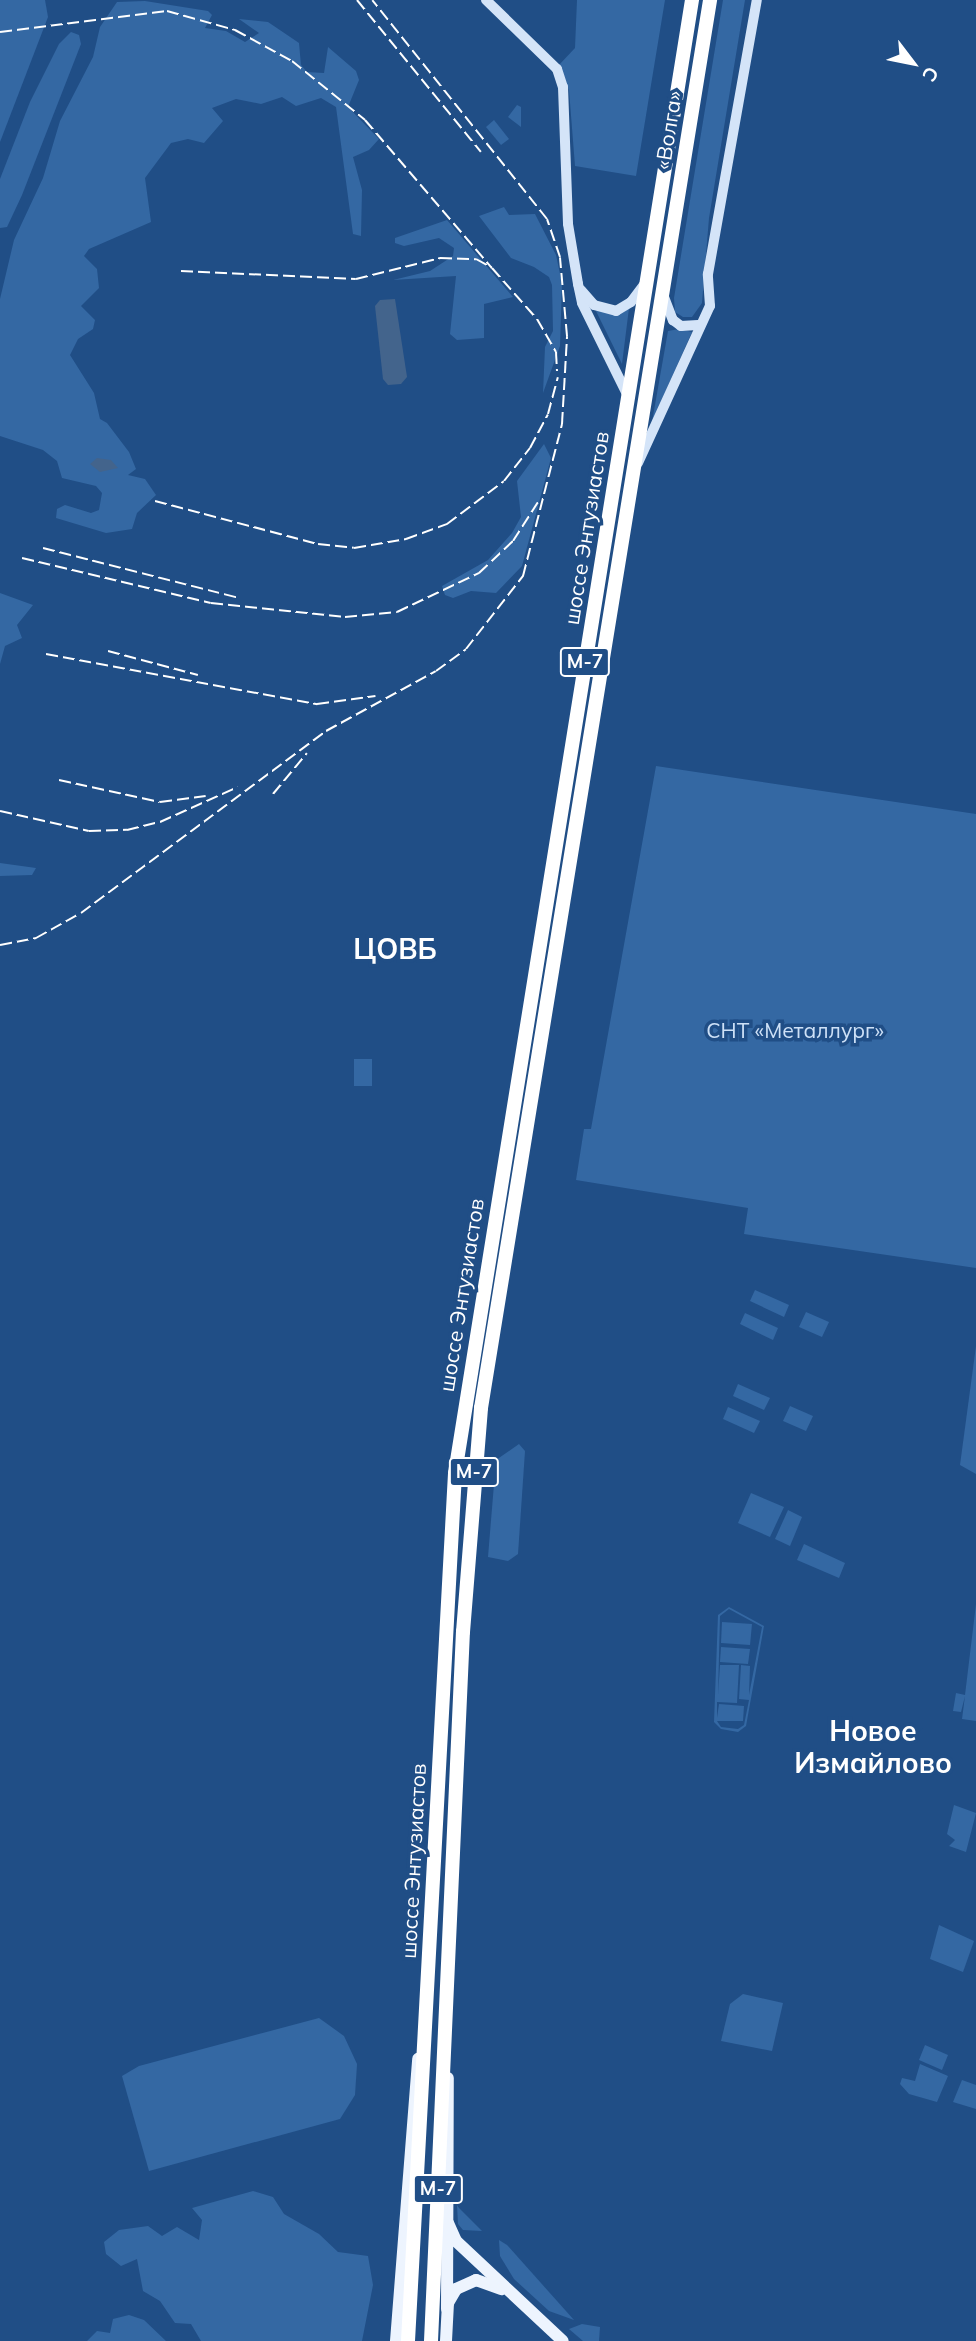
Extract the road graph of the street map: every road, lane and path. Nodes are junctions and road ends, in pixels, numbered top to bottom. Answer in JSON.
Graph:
{"nodes":[{"id":1,"x":486,"y":0,"type":"edge"},
{"id":2,"x":692,"y":0,"type":"edge"},
{"id":3,"x":710,"y":0,"type":"edge"},
{"id":4,"x":757,"y":0,"type":"edge"},
{"id":5,"x":668,"y":267,"type":"joint"},
{"id":6,"x":650,"y":272,"type":"junction"},
{"id":7,"x":578,"y":284,"type":"junction"},
{"id":8,"x":663,"y":293,"type":"junction"},
{"id":9,"x":698,"y":326,"type":"junction"},
{"id":10,"x":629,"y":399,"type":"junction"},
{"id":11,"x":633,"y":475,"type":"junction"},
{"id":12,"x":447,"y":2036,"type":"junction"},
{"id":13,"x":425,"y":2037,"type":"junction"},
{"id":14,"x":446,"y":2216,"type":"junction"},
{"id":15,"x":511,"y":2294,"type":"junction"},
{"id":16,"x":447,"y":2309,"type":"junction"},
{"id":17,"x":396,"y":2341,"type":"edge"},
{"id":18,"x":408,"y":2341,"type":"edge"},
{"id":19,"x":431,"y":2341,"type":"edge"},
{"id":20,"x":446,"y":2341,"type":"edge"},
{"id":21,"x":563,"y":2341,"type":"edge"}],
"edges":[{"from":1,"to":7,"type":"street"},
{"from":2,"to":6,"type":"highway","name":"«Волга»","number":"М-7"},
{"from":3,"to":5,"type":"highway","name":"«Волга»","number":"М-7"},
{"from":4,"to":9,"type":"street"},
{"from":5,"to":8,"type":"highway","name":"шоссе Энтузиастов","number":"М-7"},
{"from":6,"to":7,"type":"street"},
{"from":6,"to":10,"type":"highway","name":"шоссе Энтузиастов","number":"М-7"},
{"from":7,"to":10,"type":"street"},
{"from":8,"to":9,"type":"street"},
{"from":8,"to":11,"type":"highway","name":"шоссе Энтузиастов","number":"М-7"},
{"from":9,"to":11,"type":"street"},
{"from":10,"to":13,"type":"highway","name":"шоссе Энтузиастов","number":"М-7"},
{"from":11,"to":12,"type":"highway","name":"шоссе Энтузиастов","number":"М-7"},
{"from":12,"to":14,"type":"main road"},
{"from":12,"to":19,"type":"highway","name":"шоссе Энтузиастов","number":"М-7"},
{"from":13,"to":17,"type":"main road"},
{"from":13,"to":18,"type":"highway","name":"шоссе Энтузиастов","number":"М-7"},
{"from":14,"to":15,"type":"main road"},
{"from":14,"to":16,"type":"main road"},
{"from":15,"to":16,"type":"main road"},
{"from":15,"to":21,"type":"main road"},
{"from":16,"to":20,"type":"main road"}]}
